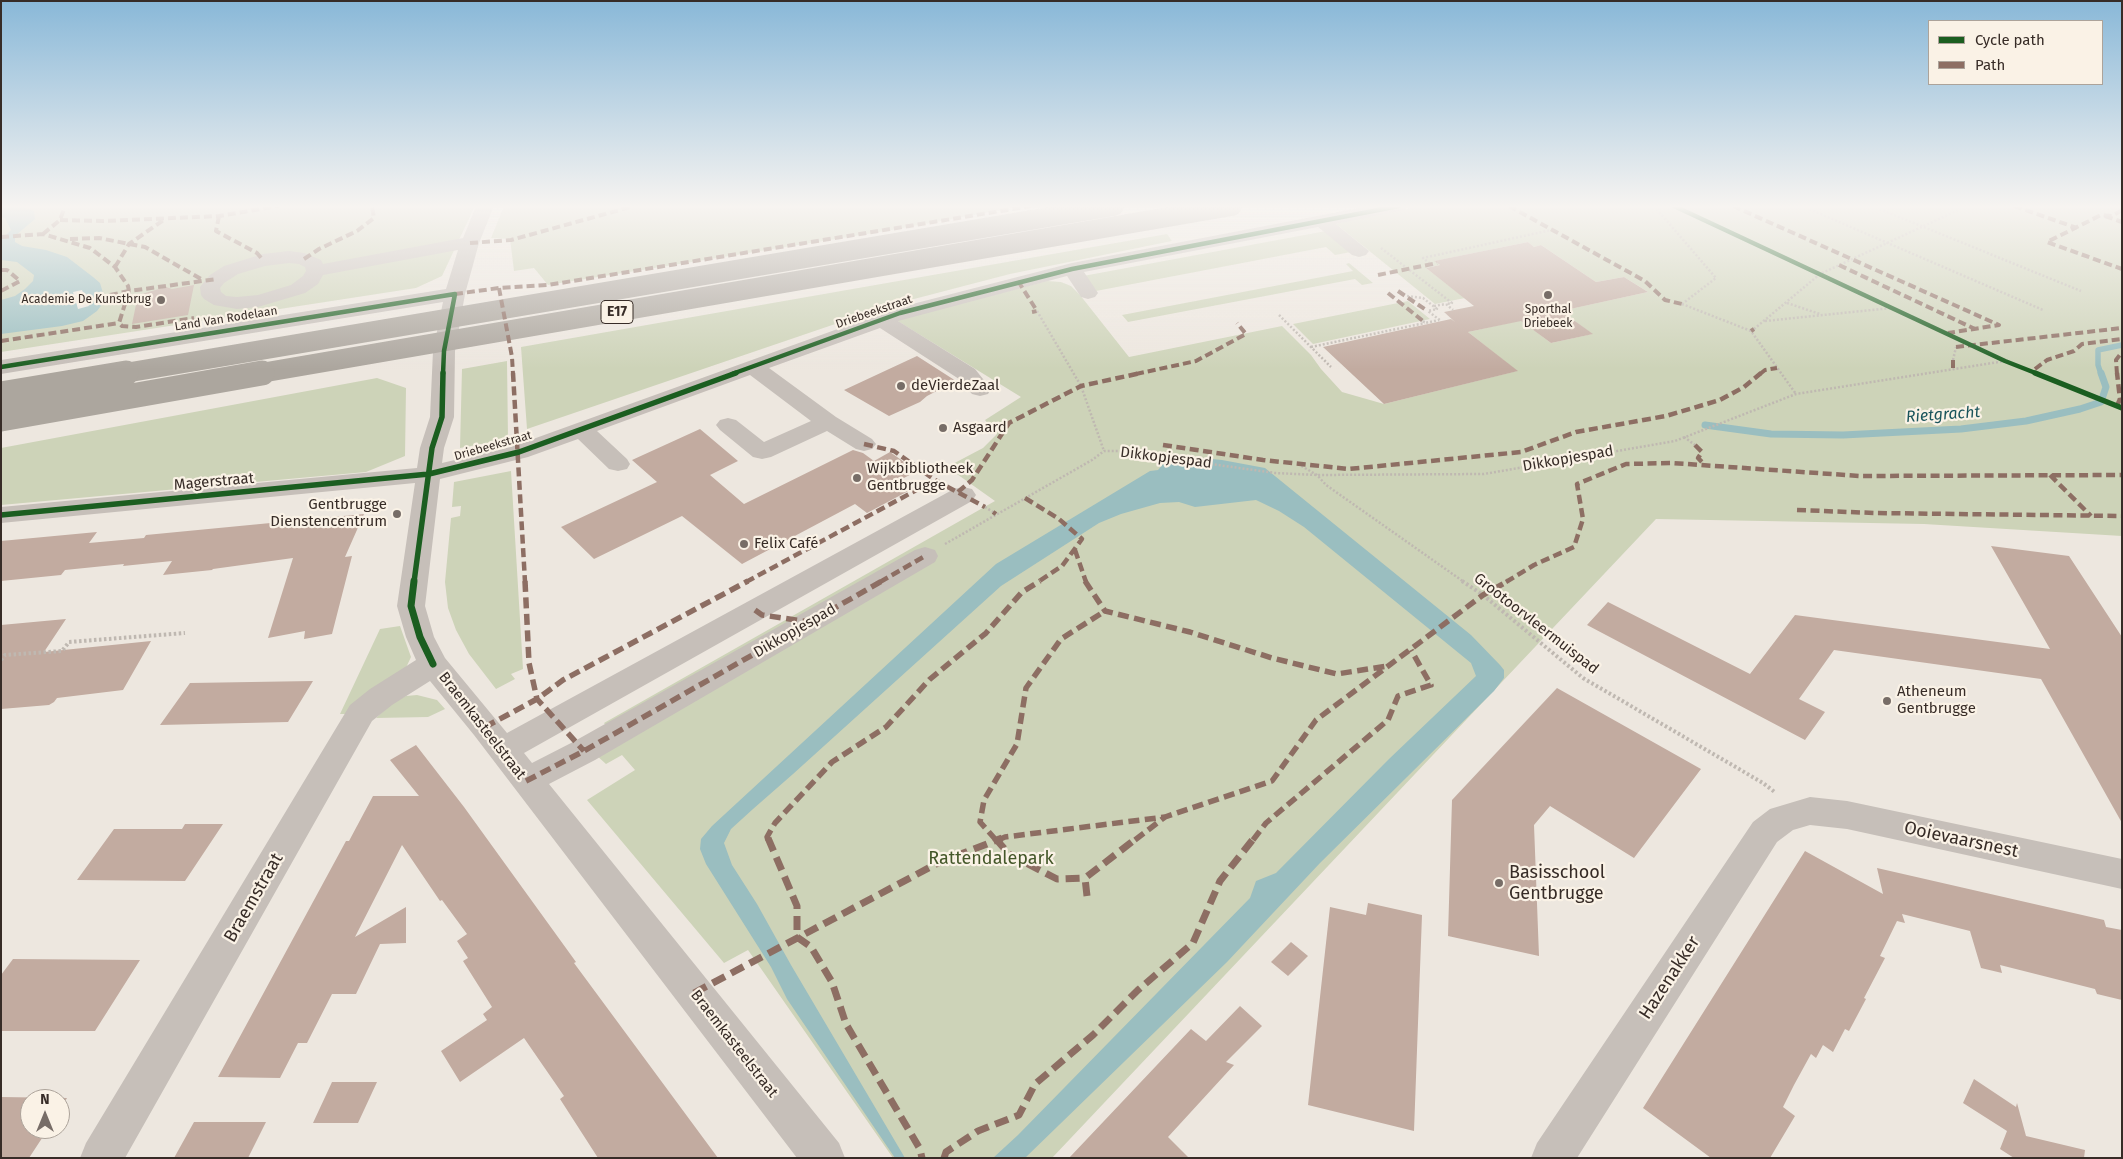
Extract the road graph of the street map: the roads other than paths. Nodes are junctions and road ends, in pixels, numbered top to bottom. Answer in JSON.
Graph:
{"nodes":[{"id":1,"x":263,"y":260,"type":"edge"},
{"id":2,"x":306,"y":260,"type":"edge"},
{"id":3,"x":371,"y":260,"type":"edge"},
{"id":4,"x":465,"y":260,"type":"edge"},
{"id":5,"x":794,"y":260,"type":"edge"},
{"id":6,"x":917,"y":260,"type":"edge"},
{"id":7,"x":1120,"y":260,"type":"edge"},
{"id":8,"x":1072,"y":269,"type":"junction"},
{"id":9,"x":316,"y":271,"type":"junction"},
{"id":10,"x":1088,"y":293,"type":"dead end"},
{"id":11,"x":455,"y":294,"type":"junction"},
{"id":12,"x":237,"y":303,"type":"junction"},
{"id":13,"x":882,"y":320,"type":"junction"},
{"id":14,"x":188,"y":336,"type":"junction"},
{"id":15,"x":1,"y":367,"type":"edge"},
{"id":16,"x":753,"y":367,"type":"junction"},
{"id":17,"x":980,"y":389,"type":"dead end"},
{"id":18,"x":1,"y":394,"type":"edge"},
{"id":19,"x":1,"y":419,"type":"edge"},
{"id":20,"x":828,"y":422,"type":"junction"},
{"id":21,"x":728,"y":425,"type":"dead end"},
{"id":22,"x":581,"y":429,"type":"junction"},
{"id":23,"x":864,"y":444,"type":"dead end"},
{"id":24,"x":618,"y":464,"type":"dead end"},
{"id":25,"x":429,"y":474,"type":"junction"},
{"id":26,"x":974,"y":501,"type":"road end"},
{"id":27,"x":1,"y":514,"type":"edge"},
{"id":28,"x":925,"y":556,"type":"road end"},
{"id":29,"x":433,"y":664,"type":"junction"},
{"id":30,"x":503,"y":750,"type":"junction"},
{"id":31,"x":526,"y":781,"type":"junction"},
{"id":32,"x":1800,"y":813,"type":"joint"},
{"id":33,"x":2122,"y":874,"type":"edge"},
{"id":34,"x":101,"y":1158,"type":"edge"},
{"id":35,"x":824,"y":1158,"type":"edge"},
{"id":36,"x":1552,"y":1158,"type":"edge"}],
"edges":[{"from":1,"to":12,"type":"street"},
{"from":2,"to":9,"type":"street"},
{"from":3,"to":9,"type":"street"},
{"from":4,"to":11,"type":"street","name":"Braemkasteelstraat"},
{"from":5,"to":18,"type":"highway","number":"E17","bridge":true},
{"from":6,"to":19,"type":"highway","number":"E17","bridge":true},
{"from":7,"to":8,"type":"street","name":"Driebeekstraat"},
{"from":8,"to":10,"type":"street"},
{"from":8,"to":13,"type":"street","name":"Driebeekstraat"},
{"from":9,"to":12,"type":"street"},
{"from":11,"to":14,"type":"street","name":"Land Van Rodelaan"},
{"from":11,"to":25,"type":"street","name":"Braemkasteelstraat"},
{"from":12,"to":14,"type":"street"},
{"from":13,"to":16,"type":"street","name":"Driebeekstraat"},
{"from":13,"to":17,"type":"street"},
{"from":14,"to":15,"type":"street","name":"Land Van Rodelaan"},
{"from":16,"to":20,"type":"street"},
{"from":16,"to":22,"type":"street","name":"Driebeekstraat"},
{"from":20,"to":21,"type":"street"},
{"from":20,"to":23,"type":"street"},
{"from":22,"to":24,"type":"street"},
{"from":22,"to":25,"type":"street","name":"Driebeekstraat"},
{"from":25,"to":27,"type":"street","name":"Magerstraat"},
{"from":25,"to":29,"type":"street","name":"Braemkasteelstraat"},
{"from":26,"to":30,"type":"street"},
{"from":28,"to":31,"type":"street","name":"Dikkopjespad"},
{"from":29,"to":30,"type":"street","name":"Braemkasteelstraat"},
{"from":29,"to":34,"type":"street","name":"Braemstraat"},
{"from":30,"to":31,"type":"street","name":"Braemkasteelstraat"},
{"from":31,"to":35,"type":"street","name":"Braemkasteelstraat"},
{"from":32,"to":33,"type":"street","name":"Ooievaarsnest"},
{"from":32,"to":36,"type":"street","name":"Hazenakker"}]}
